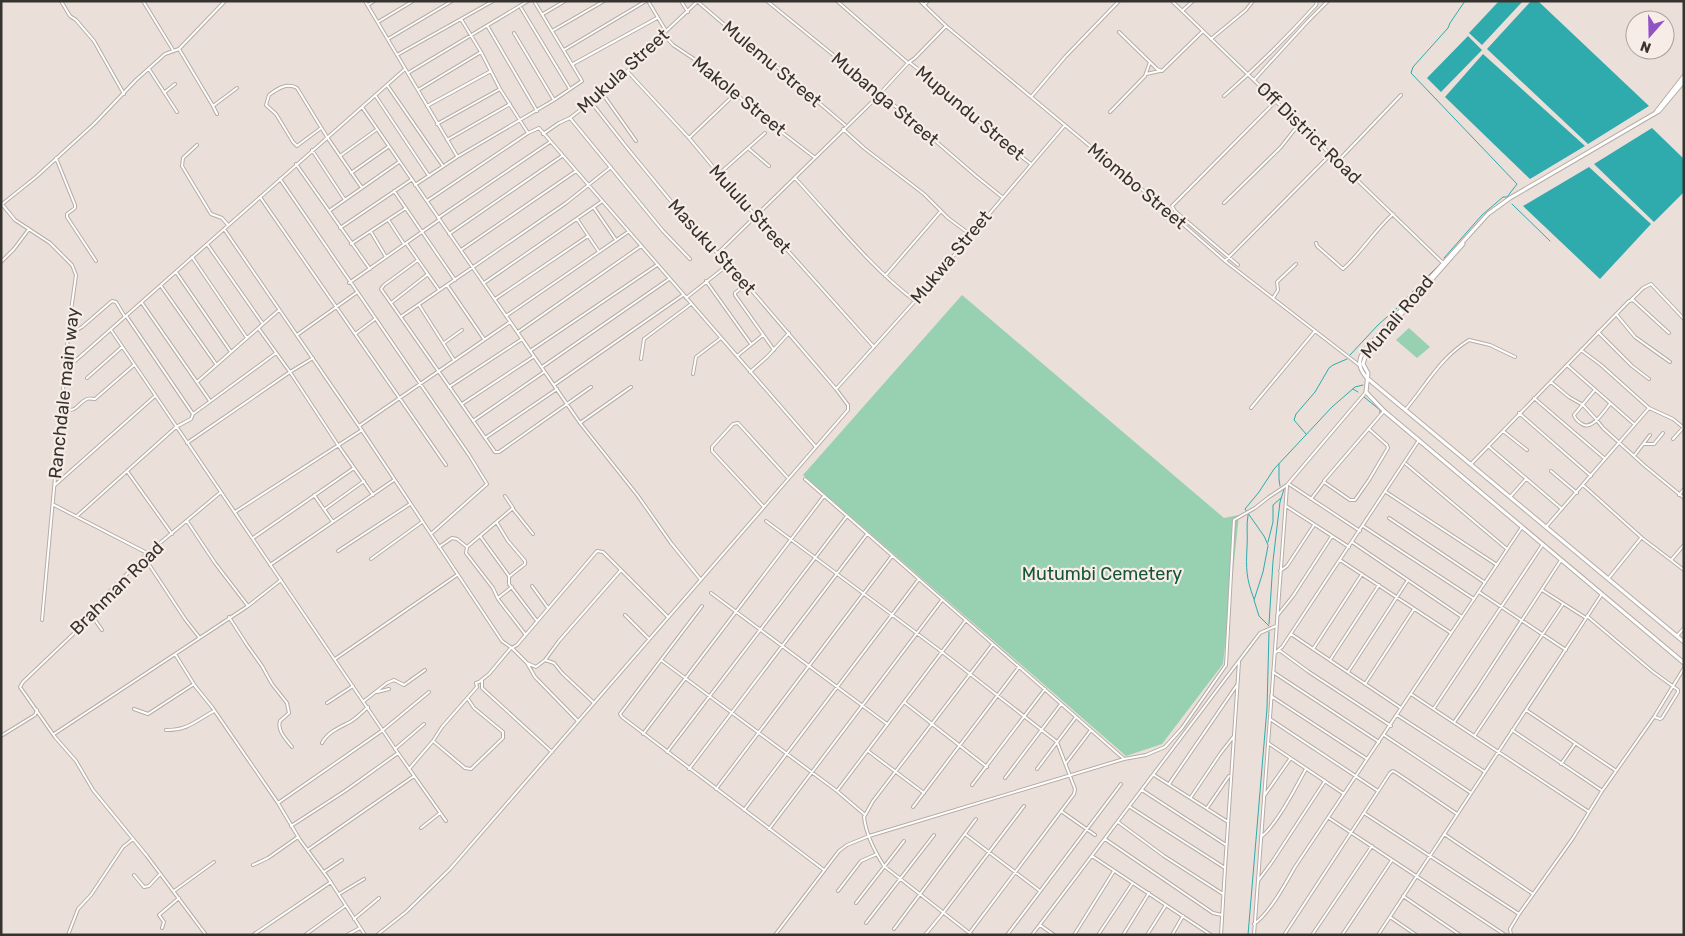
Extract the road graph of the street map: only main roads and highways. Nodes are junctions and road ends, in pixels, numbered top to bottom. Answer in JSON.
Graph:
{"nodes":[{"id":1,"x":1684,"y":76,"type":"edge"},
{"id":2,"x":1684,"y":81,"type":"edge"},
{"id":3,"x":1656,"y":113,"type":"junction"},
{"id":4,"x":1445,"y":264,"type":"junction"},
{"id":5,"x":1368,"y":378,"type":"junction"},
{"id":6,"x":1684,"y":642,"type":"edge"},
{"id":7,"x":1684,"y":663,"type":"edge"}],
"edges":[{"from":1,"to":3,"type":"main road","name":"Munali Road"},
{"from":2,"to":3,"type":"main road","name":"Munali Road"},
{"from":3,"to":4,"type":"main road","name":"Munali Road"},
{"from":4,"to":5,"type":"main road","name":"Munali Road"},
{"from":4,"to":5,"type":"main road","name":"Munali Road"},
{"from":5,"to":6,"type":"main road"},
{"from":5,"to":7,"type":"main road"}]}
